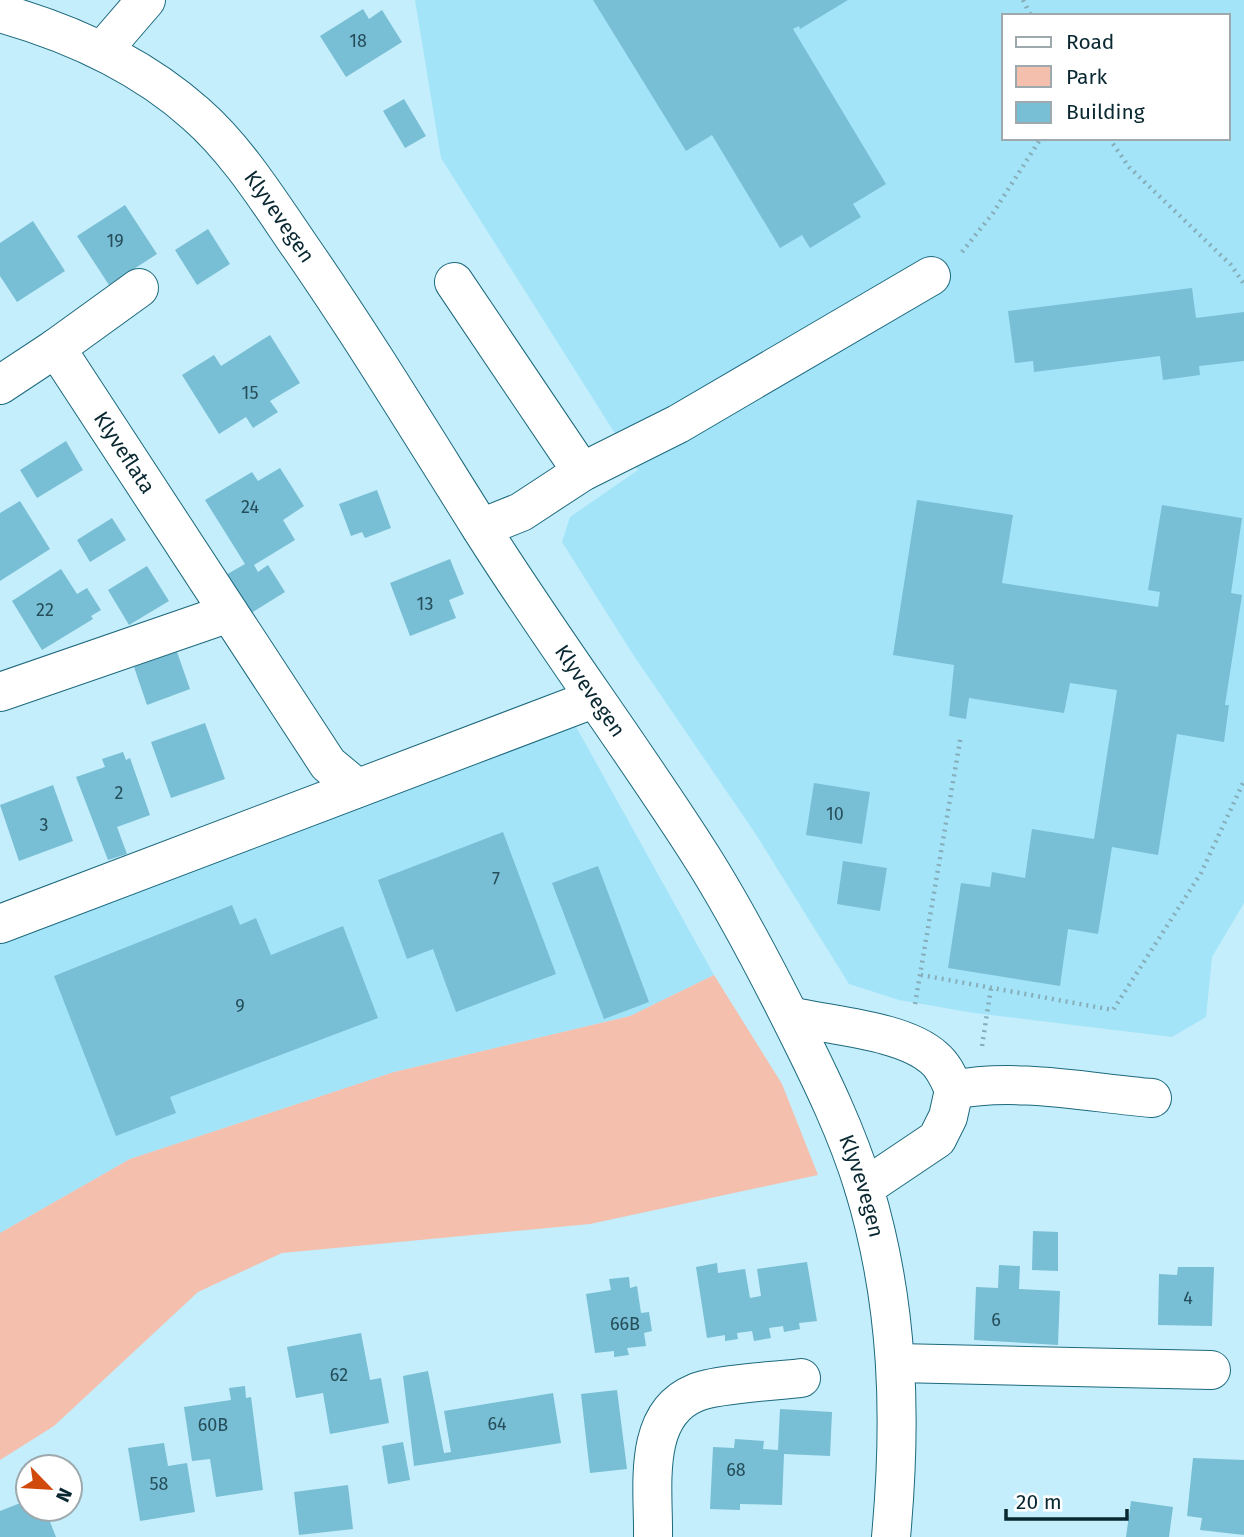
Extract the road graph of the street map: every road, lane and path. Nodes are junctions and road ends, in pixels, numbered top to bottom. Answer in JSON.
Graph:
{"nodes":[{"id":1,"x":146,"y":0,"type":"edge"},
{"id":2,"x":0,"y":13,"type":"edge"},
{"id":3,"x":102,"y":51,"type":"junction"},
{"id":4,"x":1040,"y":140,"type":"edge"},
{"id":5,"x":1110,"y":140,"type":"edge"},
{"id":6,"x":931,"y":276,"type":"joint"},
{"id":7,"x":454,"y":282,"type":"dead end"},
{"id":8,"x":1244,"y":284,"type":"edge"},
{"id":9,"x":139,"y":288,"type":"dead end"},
{"id":10,"x":56,"y":348,"type":"junction"},
{"id":11,"x":0,"y":385,"type":"edge"},
{"id":12,"x":582,"y":472,"type":"junction"},
{"id":13,"x":481,"y":528,"type":"junction"},
{"id":14,"x":229,"y":613,"type":"junction"},
{"id":15,"x":0,"y":692,"type":"edge"},
{"id":16,"x":593,"y":699,"type":"junction"},
{"id":17,"x":961,"y":735,"type":"dead end"},
{"id":18,"x":1244,"y":780,"type":"edge"},
{"id":19,"x":357,"y":788,"type":"junction"},
{"id":20,"x":0,"y":924,"type":"edge"},
{"id":21,"x":920,"y":975,"type":"junction"},
{"id":22,"x":990,"y":988,"type":"junction"},
{"id":23,"x":790,"y":1016,"type":"junction"},
{"id":24,"x":908,"y":1043,"type":"junction"},
{"id":25,"x":965,"y":1088,"type":"junction"},
{"id":26,"x":1152,"y":1098,"type":"dead end"},
{"id":27,"x":864,"y":1188,"type":"junction"},
{"id":28,"x":897,"y":1363,"type":"junction"},
{"id":29,"x":1211,"y":1370,"type":"dead end"},
{"id":30,"x":801,"y":1378,"type":"dead end"},
{"id":31,"x":653,"y":1537,"type":"edge"},
{"id":32,"x":891,"y":1537,"type":"edge"}],
"edges":[{"from":1,"to":3,"type":"street"},
{"from":2,"to":3,"type":"street","name":"Klyvevegen"},
{"from":3,"to":13,"type":"street","name":"Klyvevegen"},
{"from":4,"to":6,"type":"path"},
{"from":5,"to":8,"type":"path"},
{"from":6,"to":12,"type":"street"},
{"from":7,"to":12,"type":"street"},
{"from":9,"to":10,"type":"street"},
{"from":10,"to":11,"type":"street"},
{"from":10,"to":14,"type":"street","name":"Klyveflata"},
{"from":12,"to":13,"type":"street"},
{"from":13,"to":16,"type":"street","name":"Klyvevegen"},
{"from":14,"to":15,"type":"street"},
{"from":14,"to":19,"type":"street","name":"Klyveflata"},
{"from":16,"to":19,"type":"street"},
{"from":16,"to":23,"type":"street","name":"Klyvevegen"},
{"from":17,"to":21,"type":"path"},
{"from":18,"to":22,"type":"path"},
{"from":19,"to":20,"type":"street"},
{"from":21,"to":22,"type":"path"},
{"from":21,"to":24,"type":"path"},
{"from":22,"to":25,"type":"path"},
{"from":23,"to":24,"type":"street"},
{"from":23,"to":27,"type":"street","name":"Klyvevegen"},
{"from":24,"to":25,"type":"street"},
{"from":25,"to":26,"type":"street"},
{"from":25,"to":27,"type":"street"},
{"from":27,"to":28,"type":"street","name":"Klyvevegen"},
{"from":28,"to":29,"type":"street"},
{"from":28,"to":32,"type":"street","name":"Klyvevegen"},
{"from":30,"to":31,"type":"street"}]}
